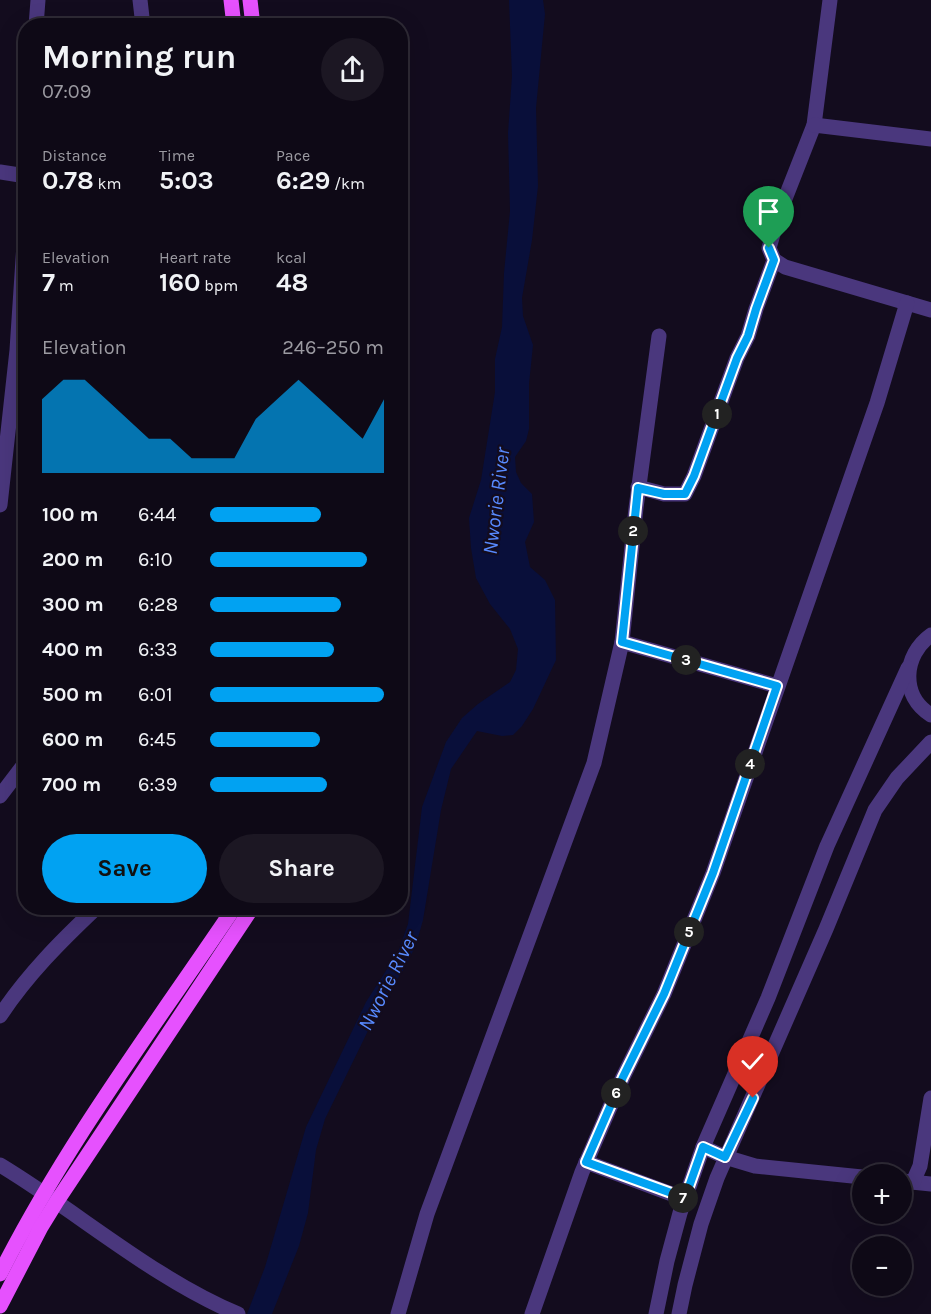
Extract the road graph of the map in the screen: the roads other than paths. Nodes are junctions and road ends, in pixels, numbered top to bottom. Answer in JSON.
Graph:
{"nodes":[{"id":1,"x":38,"y":0,"type":"edge"},
{"id":2,"x":140,"y":0,"type":"edge"},
{"id":3,"x":231,"y":0,"type":"edge"},
{"id":4,"x":250,"y":0,"type":"edge"},
{"id":5,"x":830,"y":0,"type":"edge"},
{"id":6,"x":37,"y":18,"type":"edge"},
{"id":7,"x":142,"y":18,"type":"edge"},
{"id":8,"x":233,"y":18,"type":"edge"},
{"id":9,"x":252,"y":18,"type":"edge"},
{"id":10,"x":814,"y":125,"type":"junction"},
{"id":11,"x":931,"y":139,"type":"edge"},
{"id":12,"x":0,"y":172,"type":"edge"},
{"id":13,"x":18,"y":175,"type":"edge"},
{"id":14,"x":774,"y":260,"type":"junction"},
{"id":15,"x":907,"y":303,"type":"junction"},
{"id":16,"x":931,"y":310,"type":"edge"},
{"id":17,"x":659,"y":336,"type":"dead end"},
{"id":18,"x":18,"y":350,"type":"edge"},
{"id":19,"x":638,"y":488,"type":"junction"},
{"id":20,"x":0,"y":505,"type":"edge"},
{"id":21,"x":931,"y":635,"type":"edge"},
{"id":22,"x":622,"y":642,"type":"junction"},
{"id":23,"x":908,"y":668,"type":"junction"},
{"id":24,"x":777,"y":686,"type":"junction"},
{"id":25,"x":931,"y":715,"type":"edge"},
{"id":26,"x":931,"y":742,"type":"edge"},
{"id":27,"x":18,"y":772,"type":"edge"},
{"id":28,"x":0,"y":795,"type":"edge"},
{"id":29,"x":89,"y":915,"type":"edge"},
{"id":30,"x":229,"y":915,"type":"edge"},
{"id":31,"x":247,"y":915,"type":"edge"},
{"id":32,"x":0,"y":1016,"type":"edge"},
{"id":33,"x":931,"y":1098,"type":"edge"},
{"id":34,"x":703,"y":1147,"type":"junction"},
{"id":35,"x":725,"y":1157,"type":"junction"},
{"id":36,"x":586,"y":1162,"type":"junction"},
{"id":37,"x":0,"y":1165,"type":"edge"},
{"id":38,"x":852,"y":1176,"type":"edge"},
{"id":39,"x":912,"y":1176,"type":"edge"},
{"id":40,"x":912,"y":1182,"type":"edge"},
{"id":41,"x":931,"y":1184,"type":"edge"},
{"id":42,"x":50,"y":1196,"type":"junction"},
{"id":43,"x":685,"y":1198,"type":"junction"},
{"id":44,"x":0,"y":1274,"type":"edge"},
{"id":45,"x":0,"y":1306,"type":"edge"},
{"id":46,"x":237,"y":1314,"type":"edge"},
{"id":47,"x":398,"y":1314,"type":"edge"},
{"id":48,"x":532,"y":1314,"type":"edge"},
{"id":49,"x":656,"y":1314,"type":"edge"},
{"id":50,"x":680,"y":1314,"type":"edge"}],
"edges":[{"from":1,"to":6,"type":"street"},
{"from":2,"to":7,"type":"street"},
{"from":3,"to":8,"type":"main road"},
{"from":4,"to":9,"type":"main road"},
{"from":5,"to":10,"type":"street"},
{"from":10,"to":11,"type":"street"},
{"from":10,"to":14,"type":"street"},
{"from":12,"to":13,"type":"street"},
{"from":14,"to":15,"type":"street"},
{"from":14,"to":19,"type":"street"},
{"from":15,"to":16,"type":"street"},
{"from":15,"to":24,"type":"street"},
{"from":17,"to":19,"type":"street"},
{"from":18,"to":20,"type":"street"},
{"from":19,"to":22,"type":"street"},
{"from":21,"to":23,"type":"street"},
{"from":22,"to":24,"type":"street"},
{"from":22,"to":47,"type":"street"},
{"from":23,"to":25,"type":"street"},
{"from":23,"to":34,"type":"street"},
{"from":24,"to":36,"type":"street"},
{"from":26,"to":35,"type":"street"},
{"from":27,"to":28,"type":"street"},
{"from":29,"to":32,"type":"street"},
{"from":30,"to":42,"type":"main road"},
{"from":31,"to":42,"type":"main road"},
{"from":33,"to":39,"type":"street"},
{"from":34,"to":35,"type":"street"},
{"from":34,"to":43,"type":"street"},
{"from":35,"to":38,"type":"street"},
{"from":35,"to":50,"type":"street"},
{"from":36,"to":43,"type":"street"},
{"from":36,"to":48,"type":"street"},
{"from":37,"to":42,"type":"street"},
{"from":40,"to":41,"type":"street"},
{"from":42,"to":44,"type":"main road"},
{"from":42,"to":45,"type":"main road"},
{"from":42,"to":46,"type":"street"},
{"from":43,"to":49,"type":"street"}]}
